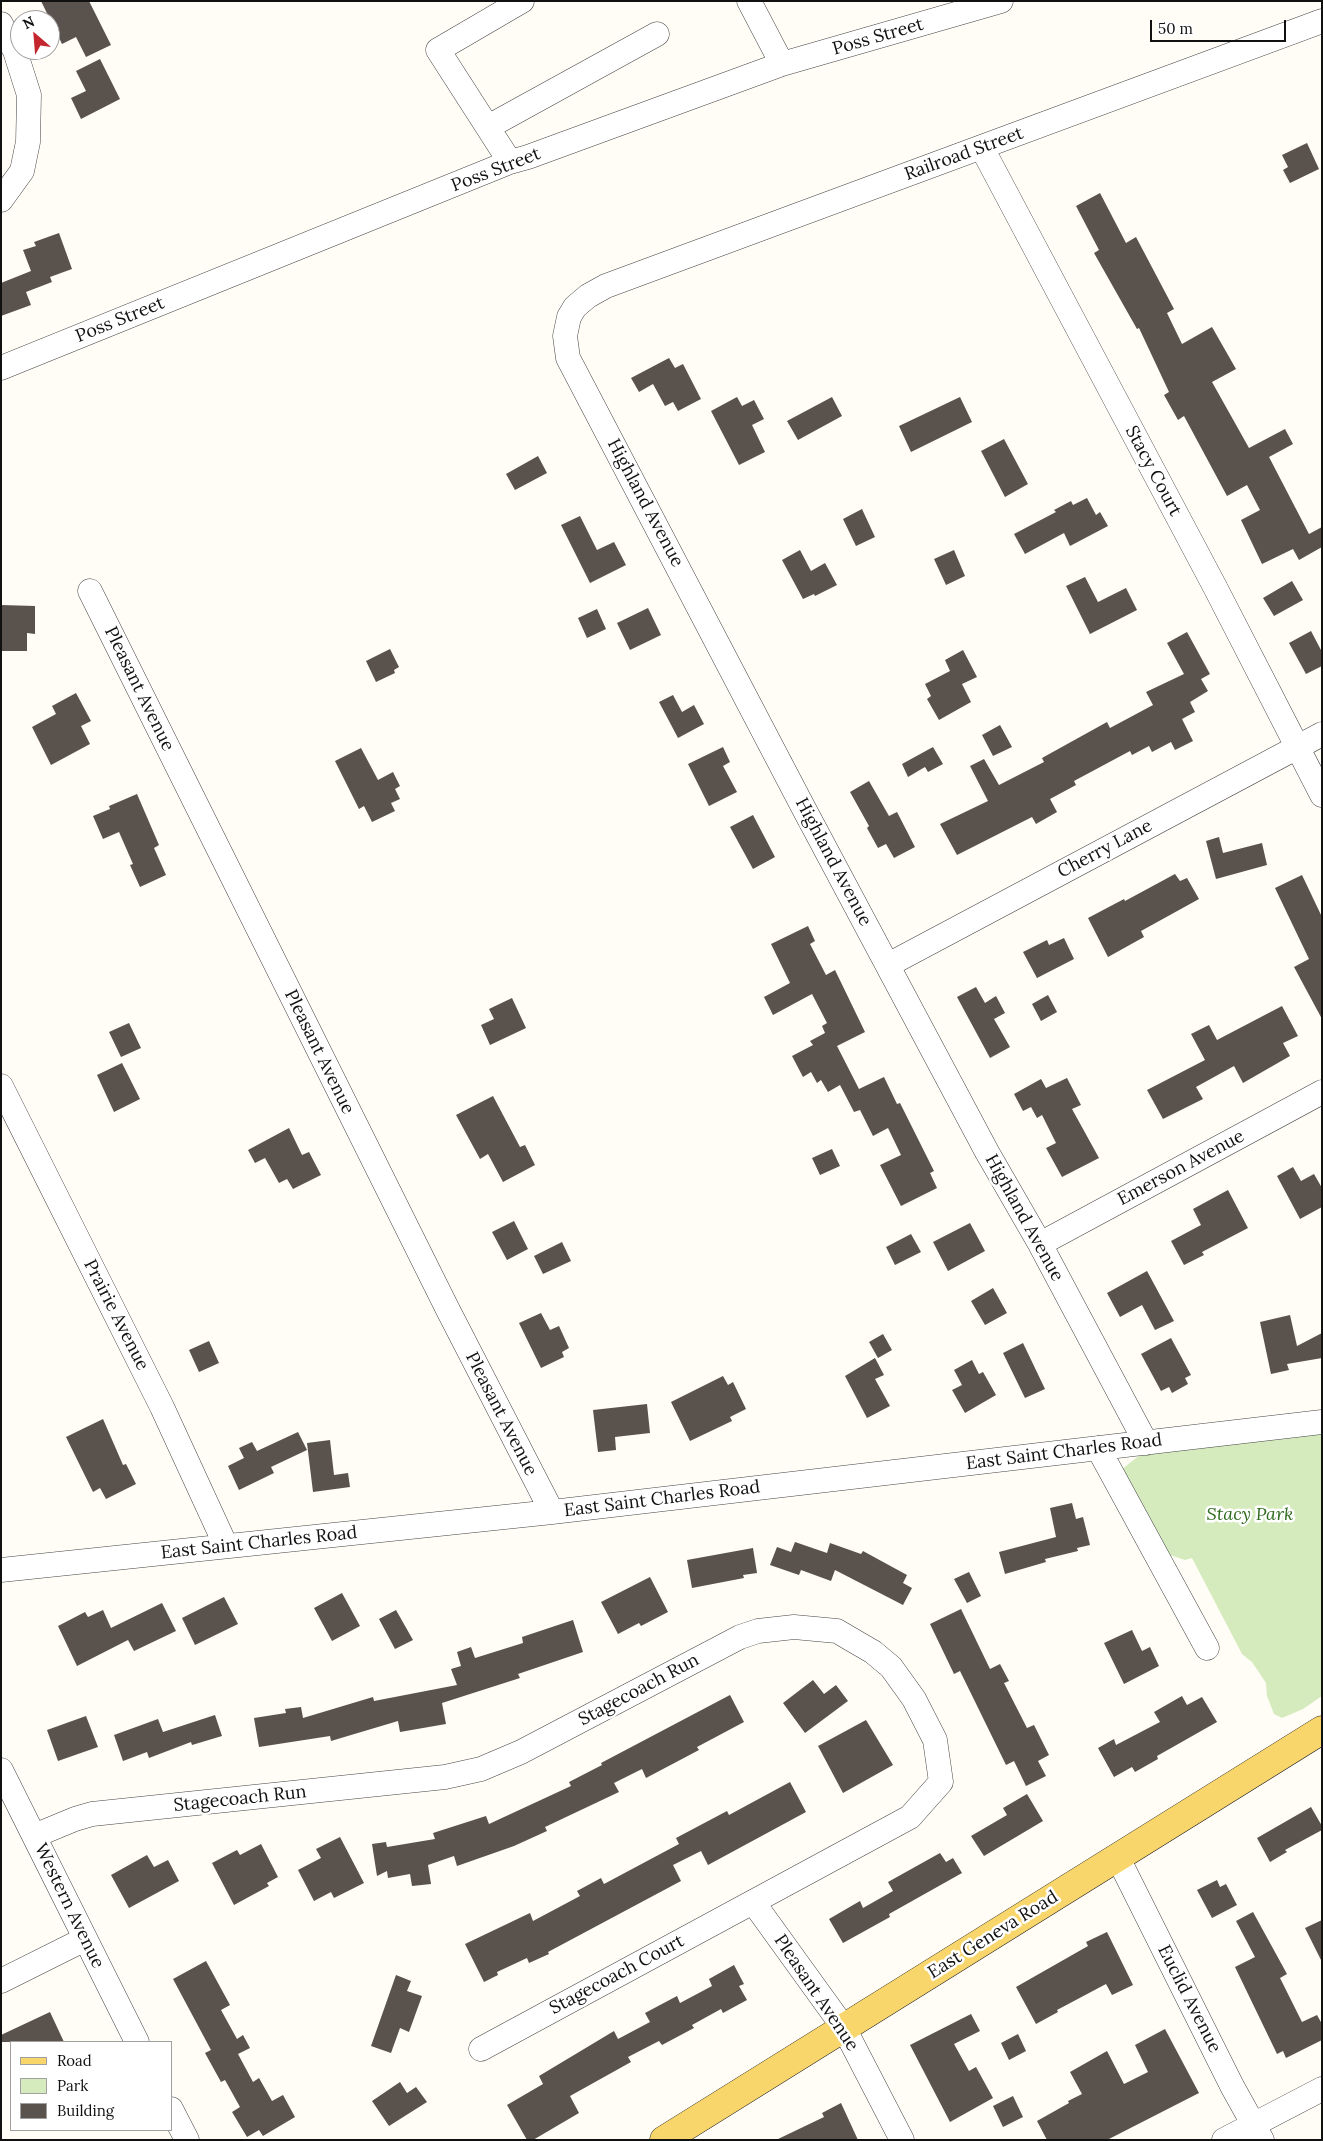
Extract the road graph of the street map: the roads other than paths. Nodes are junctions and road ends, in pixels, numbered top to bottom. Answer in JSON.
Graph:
{"nodes":[{"id":1,"x":522,"y":1,"type":"edge"},
{"id":2,"x":749,"y":1,"type":"edge"},
{"id":3,"x":1001,"y":1,"type":"edge"},
{"id":4,"x":1322,"y":21,"type":"edge"},
{"id":5,"x":1,"y":24,"type":"edge"},
{"id":6,"x":657,"y":34,"type":"dead end"},
{"id":7,"x":782,"y":64,"type":"junction"},
{"id":8,"x":488,"y":127,"type":"junction"},
{"id":9,"x":982,"y":148,"type":"junction"},
{"id":10,"x":510,"y":162,"type":"junction"},
{"id":11,"x":1,"y":200,"type":"edge"},
{"id":12,"x":606,"y":286,"type":"joint"},
{"id":13,"x":1,"y":368,"type":"edge"},
{"id":14,"x":90,"y":591,"type":"dead end"},
{"id":15,"x":1322,"y":734,"type":"edge"},
{"id":16,"x":1296,"y":748,"type":"junction"},
{"id":17,"x":1322,"y":795,"type":"edge"},
{"id":18,"x":888,"y":965,"type":"junction"},
{"id":19,"x":1,"y":1086,"type":"edge"},
{"id":20,"x":1322,"y":1092,"type":"edge"},
{"id":21,"x":1040,"y":1244,"type":"junction"},
{"id":22,"x":1322,"y":1422,"type":"edge"},
{"id":23,"x":1146,"y":1443,"type":"junction"},
{"id":24,"x":1098,"y":1448,"type":"junction"},
{"id":25,"x":552,"y":1512,"type":"junction"},
{"id":26,"x":226,"y":1546,"type":"junction"},
{"id":27,"x":1,"y":1570,"type":"edge"},
{"id":28,"x":1207,"y":1648,"type":"dead end"},
{"id":29,"x":1322,"y":1730,"type":"edge"},
{"id":30,"x":1,"y":1770,"type":"edge"},
{"id":31,"x":34,"y":1836,"type":"junction"},
{"id":32,"x":1118,"y":1858,"type":"junction"},
{"id":33,"x":753,"y":1902,"type":"junction"},
{"id":34,"x":85,"y":1939,"type":"junction"},
{"id":35,"x":1,"y":1981,"type":"edge"},
{"id":36,"x":844,"y":2028,"type":"junction"},
{"id":37,"x":136,"y":2041,"type":"edge"},
{"id":38,"x":481,"y":2049,"type":"dead end"},
{"id":39,"x":1322,"y":2089,"type":"edge"},
{"id":40,"x":172,"y":2111,"type":"edge"},
{"id":41,"x":1258,"y":2132,"type":"edge"},
{"id":42,"x":187,"y":2140,"type":"edge"},
{"id":43,"x":664,"y":2140,"type":"edge"},
{"id":44,"x":902,"y":2140,"type":"edge"},
{"id":45,"x":1224,"y":2140,"type":"edge"}],
"edges":[{"from":1,"to":8,"type":"street"},
{"from":2,"to":7,"type":"street"},
{"from":3,"to":7,"type":"street","name":"Poss Street"},
{"from":4,"to":9,"type":"street","name":"Railroad Street"},
{"from":5,"to":11,"type":"street"},
{"from":6,"to":8,"type":"street"},
{"from":7,"to":10,"type":"street","name":"Poss Street"},
{"from":8,"to":10,"type":"street"},
{"from":9,"to":12,"type":"street","name":"Railroad Street"},
{"from":9,"to":16,"type":"street","name":"Stacy Court"},
{"from":10,"to":13,"type":"street","name":"Poss Street"},
{"from":12,"to":18,"type":"street","name":"Highland Avenue"},
{"from":14,"to":25,"type":"street","name":"Pleasant Avenue"},
{"from":15,"to":16,"type":"street","name":"Cherry Lane"},
{"from":16,"to":17,"type":"street","name":"Stacy Court"},
{"from":16,"to":18,"type":"street","name":"Cherry Lane"},
{"from":18,"to":21,"type":"street","name":"Highland Avenue"},
{"from":19,"to":26,"type":"street","name":"Prairie Avenue"},
{"from":20,"to":21,"type":"street","name":"Emerson Avenue"},
{"from":21,"to":23,"type":"street","name":"Highland Avenue"},
{"from":22,"to":23,"type":"street","name":"East Saint Charles Road"},
{"from":23,"to":24,"type":"street","name":"East Saint Charles Road"},
{"from":24,"to":25,"type":"street","name":"East Saint Charles Road"},
{"from":24,"to":28,"type":"street"},
{"from":25,"to":26,"type":"street","name":"East Saint Charles Road"},
{"from":26,"to":27,"type":"street","name":"East Saint Charles Road"},
{"from":29,"to":32,"type":"main road","name":"East Geneva Road"},
{"from":30,"to":31,"type":"street","name":"Western Avenue"},
{"from":31,"to":33,"type":"street","name":"Stagecoach Run"},
{"from":31,"to":34,"type":"street","name":"Western Avenue"},
{"from":32,"to":36,"type":"main road","name":"East Geneva Road"},
{"from":32,"to":41,"type":"street","name":"Euclid Avenue"},
{"from":33,"to":36,"type":"street","name":"Pleasant Avenue"},
{"from":33,"to":38,"type":"street","name":"Stagecoach Court"},
{"from":34,"to":35,"type":"street"},
{"from":34,"to":37,"type":"street","name":"Western Avenue"},
{"from":36,"to":43,"type":"main road","name":"East Geneva Road"},
{"from":36,"to":44,"type":"street","name":"Pleasant Avenue"},
{"from":39,"to":41,"type":"street"},
{"from":40,"to":42,"type":"street"},
{"from":41,"to":45,"type":"street"}]}
